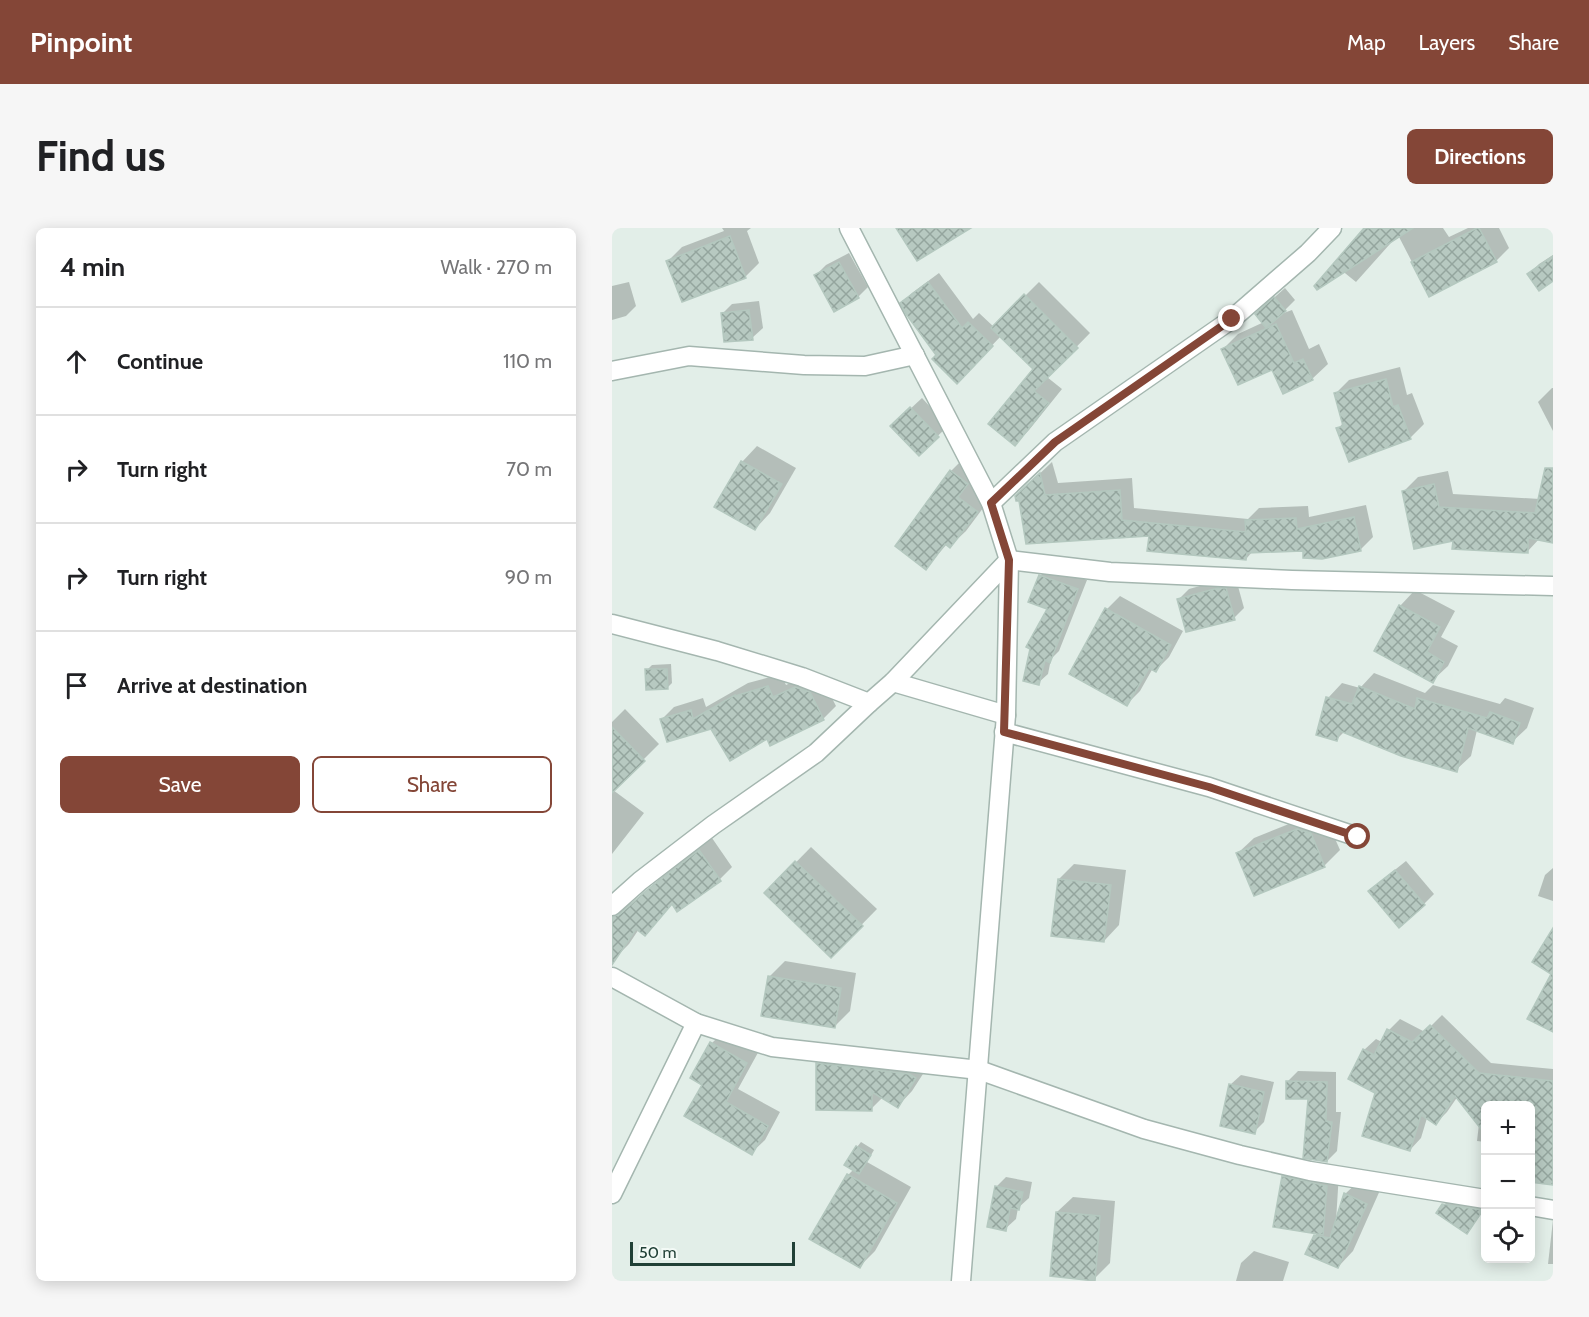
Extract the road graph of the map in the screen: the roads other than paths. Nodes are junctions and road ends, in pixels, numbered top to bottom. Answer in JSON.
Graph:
{"nodes":[{"id":1,"x":849,"y":228,"type":"edge"},
{"id":2,"x":1332,"y":228,"type":"edge"},
{"id":3,"x":915,"y":355,"type":"junction"},
{"id":4,"x":612,"y":371,"type":"edge"},
{"id":5,"x":991,"y":503,"type":"junction"},
{"id":6,"x":1009,"y":560,"type":"junction"},
{"id":7,"x":1553,"y":586,"type":"edge"},
{"id":8,"x":612,"y":624,"type":"edge"},
{"id":9,"x":893,"y":682,"type":"junction"},
{"id":10,"x":869,"y":704,"type":"junction"},
{"id":11,"x":1005,"y":724,"type":"junction"},
{"id":12,"x":1358,"y":837,"type":"dead end"},
{"id":13,"x":612,"y":906,"type":"edge"},
{"id":14,"x":612,"y":977,"type":"edge"},
{"id":15,"x":696,"y":1023,"type":"junction"},
{"id":16,"x":979,"y":1070,"type":"junction"},
{"id":17,"x":612,"y":1194,"type":"edge"},
{"id":18,"x":1481,"y":1198,"type":"edge"},
{"id":19,"x":1535,"y":1207,"type":"edge"},
{"id":20,"x":1553,"y":1210,"type":"edge"},
{"id":21,"x":961,"y":1281,"type":"edge"}],
"edges":[{"from":1,"to":3,"type":"street"},
{"from":2,"to":5,"type":"street"},
{"from":3,"to":4,"type":"street"},
{"from":3,"to":5,"type":"street"},
{"from":5,"to":6,"type":"street"},
{"from":6,"to":7,"type":"street"},
{"from":6,"to":9,"type":"street"},
{"from":6,"to":11,"type":"street"},
{"from":8,"to":10,"type":"street"},
{"from":9,"to":10,"type":"street"},
{"from":9,"to":11,"type":"street"},
{"from":10,"to":13,"type":"street"},
{"from":11,"to":12,"type":"street"},
{"from":11,"to":16,"type":"street"},
{"from":14,"to":15,"type":"street"},
{"from":15,"to":16,"type":"street"},
{"from":15,"to":17,"type":"street"},
{"from":16,"to":18,"type":"street"},
{"from":16,"to":21,"type":"street"},
{"from":19,"to":20,"type":"street"}]}
